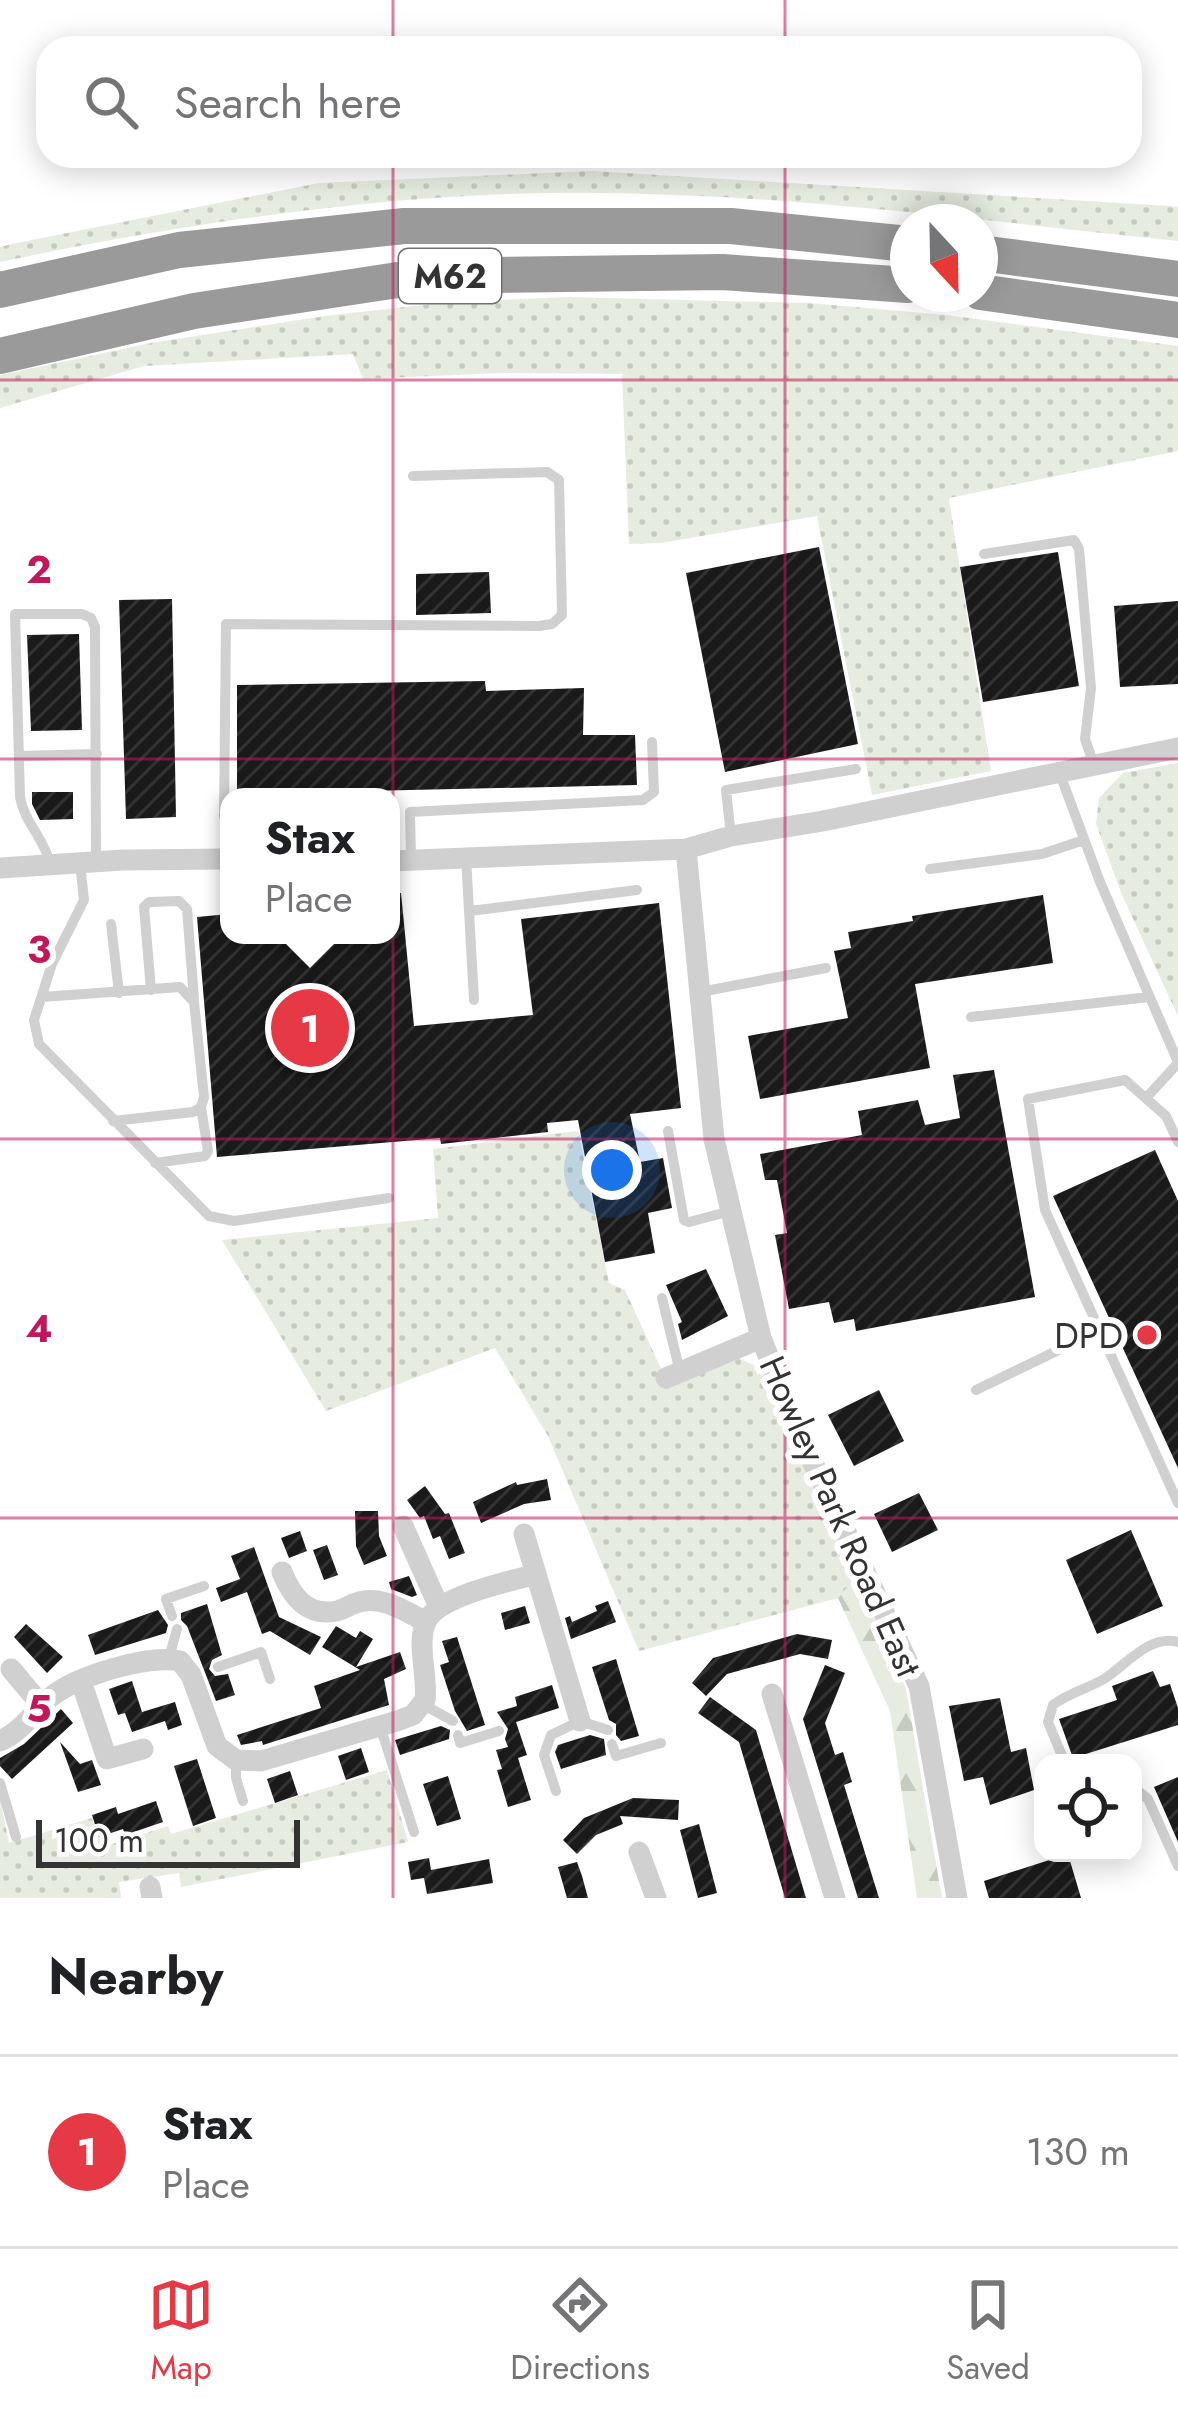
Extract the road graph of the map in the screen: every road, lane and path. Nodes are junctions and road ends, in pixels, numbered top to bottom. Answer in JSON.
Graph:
{"nodes":[{"id":1,"x":890,"y":242,"type":"edge"},
{"id":2,"x":998,"y":255,"type":"edge"},
{"id":3,"x":1178,"y":279,"type":"edge"},
{"id":4,"x":890,"y":284,"type":"edge"},
{"id":5,"x":0,"y":290,"type":"edge"},
{"id":6,"x":998,"y":295,"type":"edge"},
{"id":7,"x":1178,"y":320,"type":"edge"},
{"id":8,"x":0,"y":356,"type":"edge"},
{"id":9,"x":412,"y":476,"type":"dead end"},
{"id":10,"x":984,"y":554,"type":"dead end"},
{"id":11,"x":652,"y":742,"type":"dead end"},
{"id":12,"x":1178,"y":748,"type":"edge"},
{"id":13,"x":97,"y":754,"type":"junction"},
{"id":14,"x":19,"y":756,"type":"junction"},
{"id":15,"x":1094,"y":765,"type":"junction"},
{"id":16,"x":856,"y":769,"type":"dead end"},
{"id":17,"x":1060,"y":774,"type":"junction"},
{"id":18,"x":224,"y":788,"type":"edge"},
{"id":19,"x":400,"y":812,"type":"edge"},
{"id":20,"x":410,"y":812,"type":"junction"},
{"id":21,"x":731,"y":836,"type":"junction"},
{"id":22,"x":1084,"y":840,"type":"junction"},
{"id":23,"x":686,"y":849,"type":"junction"},
{"id":24,"x":466,"y":856,"type":"junction"},
{"id":25,"x":220,"y":859,"type":"edge"},
{"id":26,"x":401,"y":860,"type":"edge"},
{"id":27,"x":88,"y":862,"type":"junction"},
{"id":28,"x":50,"y":865,"type":"junction"},
{"id":29,"x":0,"y":868,"type":"edge"},
{"id":30,"x":930,"y":869,"type":"dead end"},
{"id":31,"x":638,"y":890,"type":"dead end"},
{"id":32,"x":470,"y":910,"type":"junction"},
{"id":33,"x":111,"y":924,"type":"dead end"},
{"id":34,"x":826,"y":968,"type":"dead end"},
{"id":35,"x":152,"y":990,"type":"junction"},
{"id":36,"x":700,"y":992,"type":"junction"},
{"id":37,"x":119,"y":993,"type":"junction"},
{"id":38,"x":42,"y":997,"type":"junction"},
{"id":39,"x":1149,"y":997,"type":"junction"},
{"id":40,"x":474,"y":1000,"type":"dead end"},
{"id":41,"x":194,"y":1002,"type":"junction"},
{"id":42,"x":971,"y":1017,"type":"dead end"},
{"id":43,"x":1178,"y":1063,"type":"edge"},
{"id":44,"x":1147,"y":1099,"type":"junction"},
{"id":45,"x":201,"y":1107,"type":"junction"},
{"id":46,"x":113,"y":1121,"type":"junction"},
{"id":47,"x":668,"y":1130,"type":"dead end"},
{"id":48,"x":1178,"y":1142,"type":"edge"},
{"id":49,"x":154,"y":1163,"type":"junction"},
{"id":50,"x":389,"y":1198,"type":"dead end"},
{"id":51,"x":730,"y":1211,"type":"junction"},
{"id":52,"x":662,"y":1298,"type":"dead end"},
{"id":53,"x":1100,"y":1330,"type":"junction"},
{"id":54,"x":760,"y":1338,"type":"junction"},
{"id":55,"x":673,"y":1375,"type":"joint"},
{"id":56,"x":976,"y":1390,"type":"dead end"},
{"id":57,"x":1178,"y":1503,"type":"edge"},
{"id":58,"x":403,"y":1526,"type":"dead end"},
{"id":59,"x":524,"y":1534,"type":"dead end"},
{"id":60,"x":282,"y":1571,"type":"dead end"},
{"id":61,"x":536,"y":1574,"type":"junction"},
{"id":62,"x":204,"y":1586,"type":"dead end"},
{"id":63,"x":432,"y":1614,"type":"junction"},
{"id":64,"x":172,"y":1616,"type":"dead end"},
{"id":65,"x":177,"y":1629,"type":"dead end"},
{"id":66,"x":1178,"y":1642,"type":"edge"},
{"id":67,"x":169,"y":1658,"type":"junction"},
{"id":68,"x":218,"y":1667,"type":"dead end"},
{"id":69,"x":11,"y":1669,"type":"dead end"},
{"id":70,"x":270,"y":1679,"type":"dead end"},
{"id":71,"x":81,"y":1681,"type":"junction"},
{"id":72,"x":772,"y":1694,"type":"dead end"},
{"id":73,"x":424,"y":1705,"type":"junction"},
{"id":74,"x":42,"y":1706,"type":"junction"},
{"id":75,"x":580,"y":1720,"type":"junction"},
{"id":76,"x":453,"y":1721,"type":"dead end"},
{"id":77,"x":380,"y":1726,"type":"junction"},
{"id":78,"x":608,"y":1730,"type":"dead end"},
{"id":79,"x":499,"y":1731,"type":"dead end"},
{"id":80,"x":458,"y":1736,"type":"dead end"},
{"id":81,"x":0,"y":1741,"type":"edge"},
{"id":82,"x":661,"y":1743,"type":"dead end"},
{"id":83,"x":612,"y":1744,"type":"dead end"},
{"id":84,"x":143,"y":1749,"type":"dead end"},
{"id":85,"x":1061,"y":1754,"type":"edge"},
{"id":86,"x":236,"y":1760,"type":"junction"},
{"id":87,"x":0,"y":1783,"type":"edge"},
{"id":88,"x":556,"y":1791,"type":"dead end"},
{"id":89,"x":1142,"y":1794,"type":"edge"},
{"id":90,"x":243,"y":1802,"type":"dead end"},
{"id":91,"x":414,"y":1832,"type":"dead end"},
{"id":92,"x":16,"y":1837,"type":"dead end"},
{"id":93,"x":639,"y":1852,"type":"dead end"},
{"id":94,"x":1178,"y":1866,"type":"edge"},
{"id":95,"x":656,"y":1898,"type":"edge"},
{"id":96,"x":835,"y":1898,"type":"edge"},
{"id":97,"x":957,"y":1898,"type":"edge"}],
"edges":[{"from":1,"to":5,"type":"highway","number":"M62"},
{"from":2,"to":3,"type":"highway"},
{"from":4,"to":8,"type":"highway","number":"M62"},
{"from":6,"to":7,"type":"highway"},
{"from":9,"to":18,"type":"lane"},
{"from":10,"to":15,"type":"lane"},
{"from":11,"to":20,"type":"lane"},
{"from":12,"to":15,"type":"street"},
{"from":13,"to":14,"type":"lane"},
{"from":13,"to":14,"type":"lane"},
{"from":13,"to":27,"type":"lane"},
{"from":14,"to":28,"type":"lane"},
{"from":15,"to":17,"type":"street"},
{"from":16,"to":21,"type":"lane"},
{"from":17,"to":21,"type":"street"},
{"from":17,"to":22,"type":"lane"},
{"from":19,"to":20,"type":"lane"},
{"from":20,"to":26,"type":"lane"},
{"from":21,"to":23,"type":"street"},
{"from":22,"to":30,"type":"lane"},
{"from":22,"to":39,"type":"lane"},
{"from":23,"to":24,"type":"street"},
{"from":23,"to":36,"type":"street","name":"Howley Park Road East"},
{"from":24,"to":26,"type":"street"},
{"from":24,"to":32,"type":"lane"},
{"from":25,"to":27,"type":"street"},
{"from":27,"to":28,"type":"street"},
{"from":27,"to":38,"type":"lane"},
{"from":28,"to":29,"type":"street"},
{"from":31,"to":32,"type":"lane"},
{"from":32,"to":40,"type":"lane"},
{"from":33,"to":37,"type":"lane"},
{"from":34,"to":36,"type":"lane"},
{"from":35,"to":37,"type":"lane"},
{"from":35,"to":41,"type":"lane"},
{"from":35,"to":41,"type":"lane"},
{"from":36,"to":51,"type":"street","name":"Howley Park Road East"},
{"from":37,"to":38,"type":"lane"},
{"from":38,"to":46,"type":"lane"},
{"from":39,"to":42,"type":"lane"},
{"from":39,"to":43,"type":"lane"},
{"from":41,"to":45,"type":"lane"},
{"from":43,"to":44,"type":"lane"},
{"from":44,"to":48,"type":"lane"},
{"from":44,"to":53,"type":"lane"},
{"from":45,"to":46,"type":"lane"},
{"from":45,"to":49,"type":"lane"},
{"from":46,"to":49,"type":"lane"},
{"from":47,"to":51,"type":"lane"},
{"from":49,"to":50,"type":"lane"},
{"from":51,"to":54,"type":"street","name":"Howley Park Road East"},
{"from":52,"to":55,"type":"lane"},
{"from":53,"to":56,"type":"lane"},
{"from":53,"to":57,"type":"lane"},
{"from":54,"to":55,"type":"street"},
{"from":54,"to":97,"type":"street","name":"Howley Park Road East"},
{"from":58,"to":63,"type":"street"},
{"from":59,"to":61,"type":"street"},
{"from":60,"to":63,"type":"street"},
{"from":61,"to":63,"type":"street"},
{"from":61,"to":75,"type":"street"},
{"from":62,"to":64,"type":"lane"},
{"from":63,"to":73,"type":"street"},
{"from":65,"to":67,"type":"lane"},
{"from":66,"to":85,"type":"lane"},
{"from":67,"to":71,"type":"street"},
{"from":67,"to":86,"type":"street"},
{"from":68,"to":70,"type":"lane"},
{"from":69,"to":74,"type":"street"},
{"from":71,"to":74,"type":"street"},
{"from":71,"to":84,"type":"street"},
{"from":72,"to":96,"type":"street"},
{"from":73,"to":76,"type":"lane"},
{"from":73,"to":77,"type":"street"},
{"from":74,"to":81,"type":"street"},
{"from":75,"to":78,"type":"lane"},
{"from":75,"to":88,"type":"lane"},
{"from":77,"to":86,"type":"street"},
{"from":77,"to":91,"type":"lane"},
{"from":79,"to":80,"type":"lane"},
{"from":82,"to":83,"type":"lane"},
{"from":86,"to":90,"type":"lane"},
{"from":87,"to":92,"type":"lane"},
{"from":89,"to":94,"type":"lane"},
{"from":93,"to":95,"type":"street"}]}
